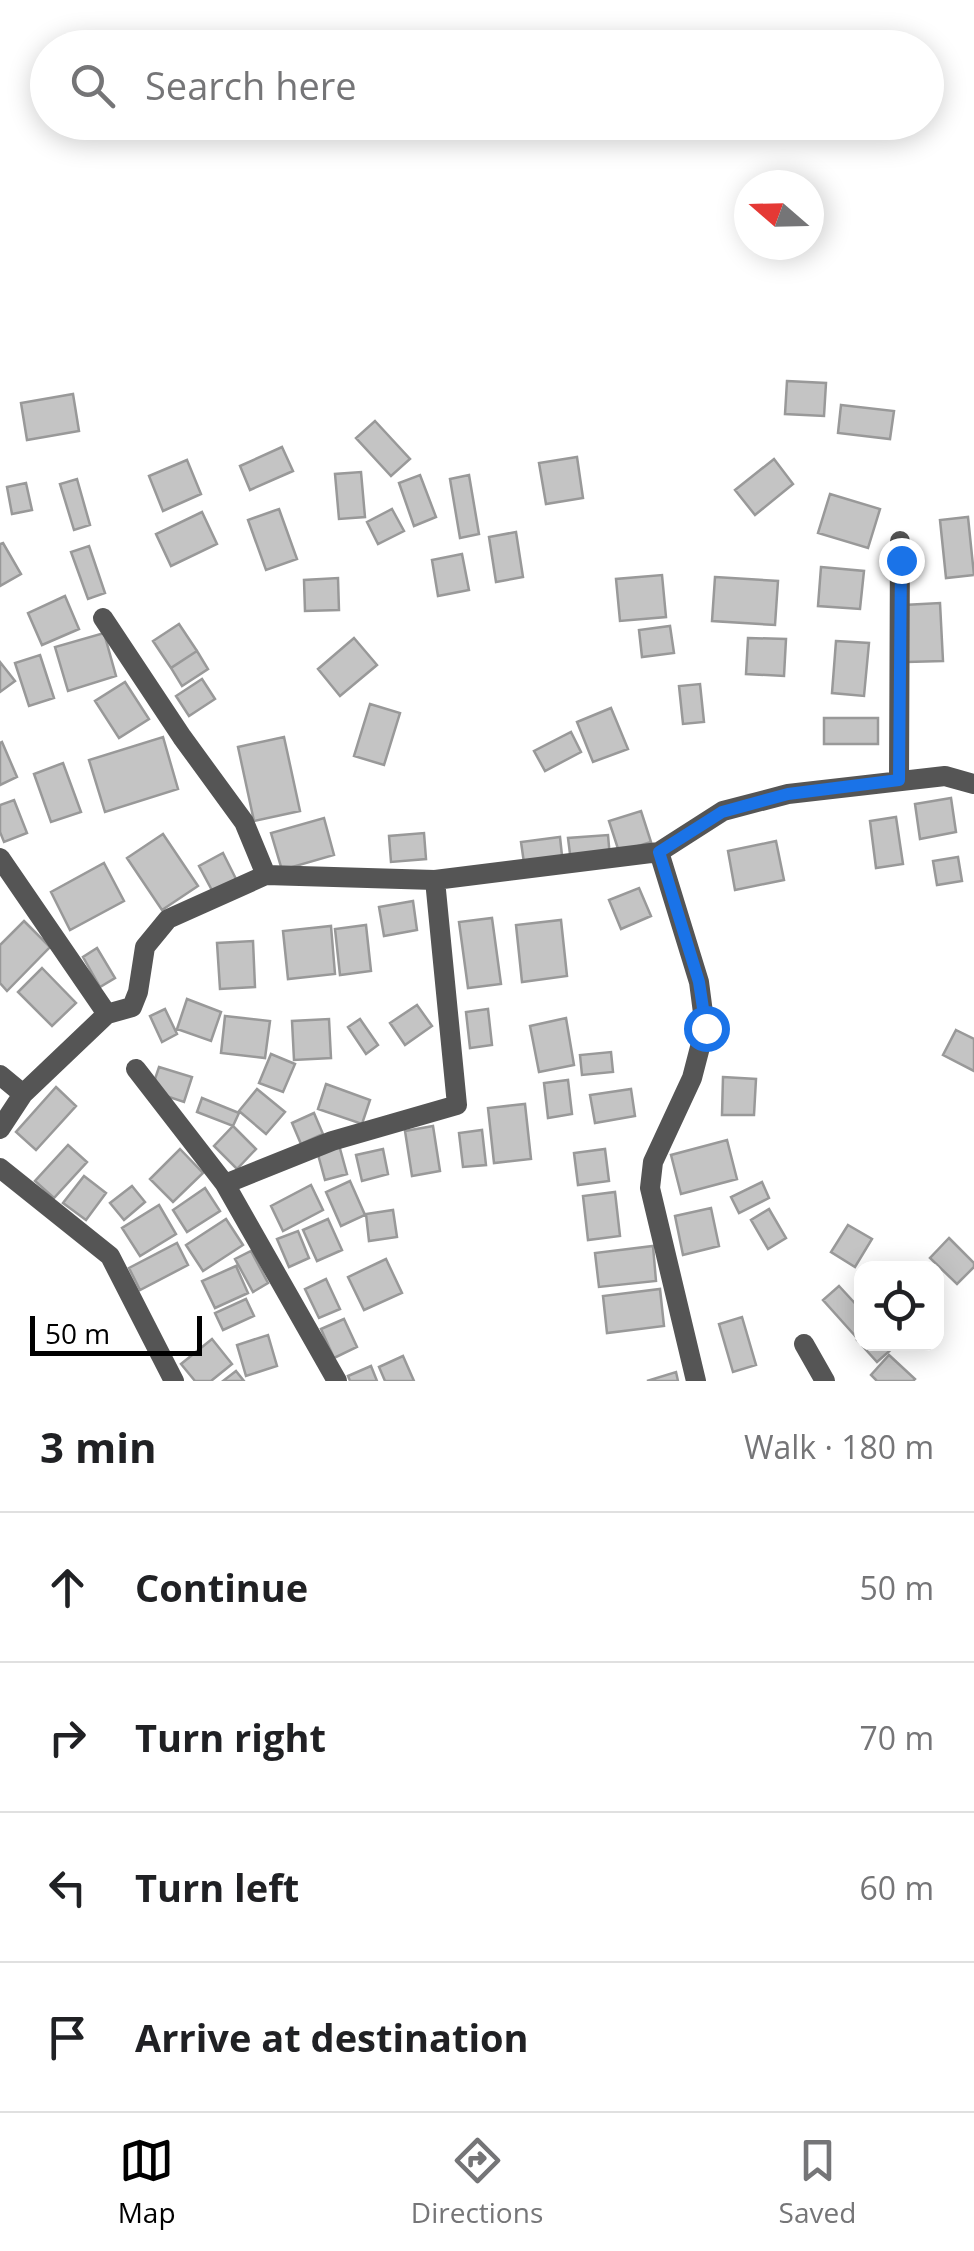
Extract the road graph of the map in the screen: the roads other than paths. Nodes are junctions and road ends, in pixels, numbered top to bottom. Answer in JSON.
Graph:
{"nodes":[{"id":1,"x":900,"y":541,"type":"dead end"},
{"id":2,"x":103,"y":618,"type":"dead end"},
{"id":3,"x":899,"y":780,"type":"junction"},
{"id":4,"x":974,"y":784,"type":"edge"},
{"id":5,"x":659,"y":852,"type":"junction"},
{"id":6,"x":0,"y":858,"type":"edge"},
{"id":7,"x":266,"y":875,"type":"junction"},
{"id":8,"x":435,"y":880,"type":"junction"},
{"id":9,"x":107,"y":1014,"type":"junction"},
{"id":10,"x":136,"y":1069,"type":"dead end"},
{"id":11,"x":0,"y":1075,"type":"edge"},
{"id":12,"x":23,"y":1094,"type":"junction"},
{"id":13,"x":0,"y":1129,"type":"edge"},
{"id":14,"x":0,"y":1168,"type":"edge"},
{"id":15,"x":225,"y":1184,"type":"junction"},
{"id":16,"x":804,"y":1344,"type":"dead end"},
{"id":17,"x":174,"y":1381,"type":"edge"},
{"id":18,"x":337,"y":1381,"type":"edge"},
{"id":19,"x":696,"y":1381,"type":"edge"},
{"id":20,"x":824,"y":1381,"type":"edge"}],
"edges":[{"from":1,"to":3,"type":"street"},
{"from":2,"to":7,"type":"street"},
{"from":3,"to":4,"type":"street"},
{"from":3,"to":5,"type":"street"},
{"from":5,"to":8,"type":"street"},
{"from":5,"to":19,"type":"street"},
{"from":6,"to":9,"type":"street"},
{"from":7,"to":8,"type":"street"},
{"from":7,"to":9,"type":"street"},
{"from":8,"to":15,"type":"street"},
{"from":9,"to":12,"type":"street"},
{"from":10,"to":15,"type":"street"},
{"from":11,"to":12,"type":"street"},
{"from":12,"to":13,"type":"street"},
{"from":14,"to":17,"type":"street"},
{"from":15,"to":18,"type":"street"},
{"from":16,"to":20,"type":"street"}]}
